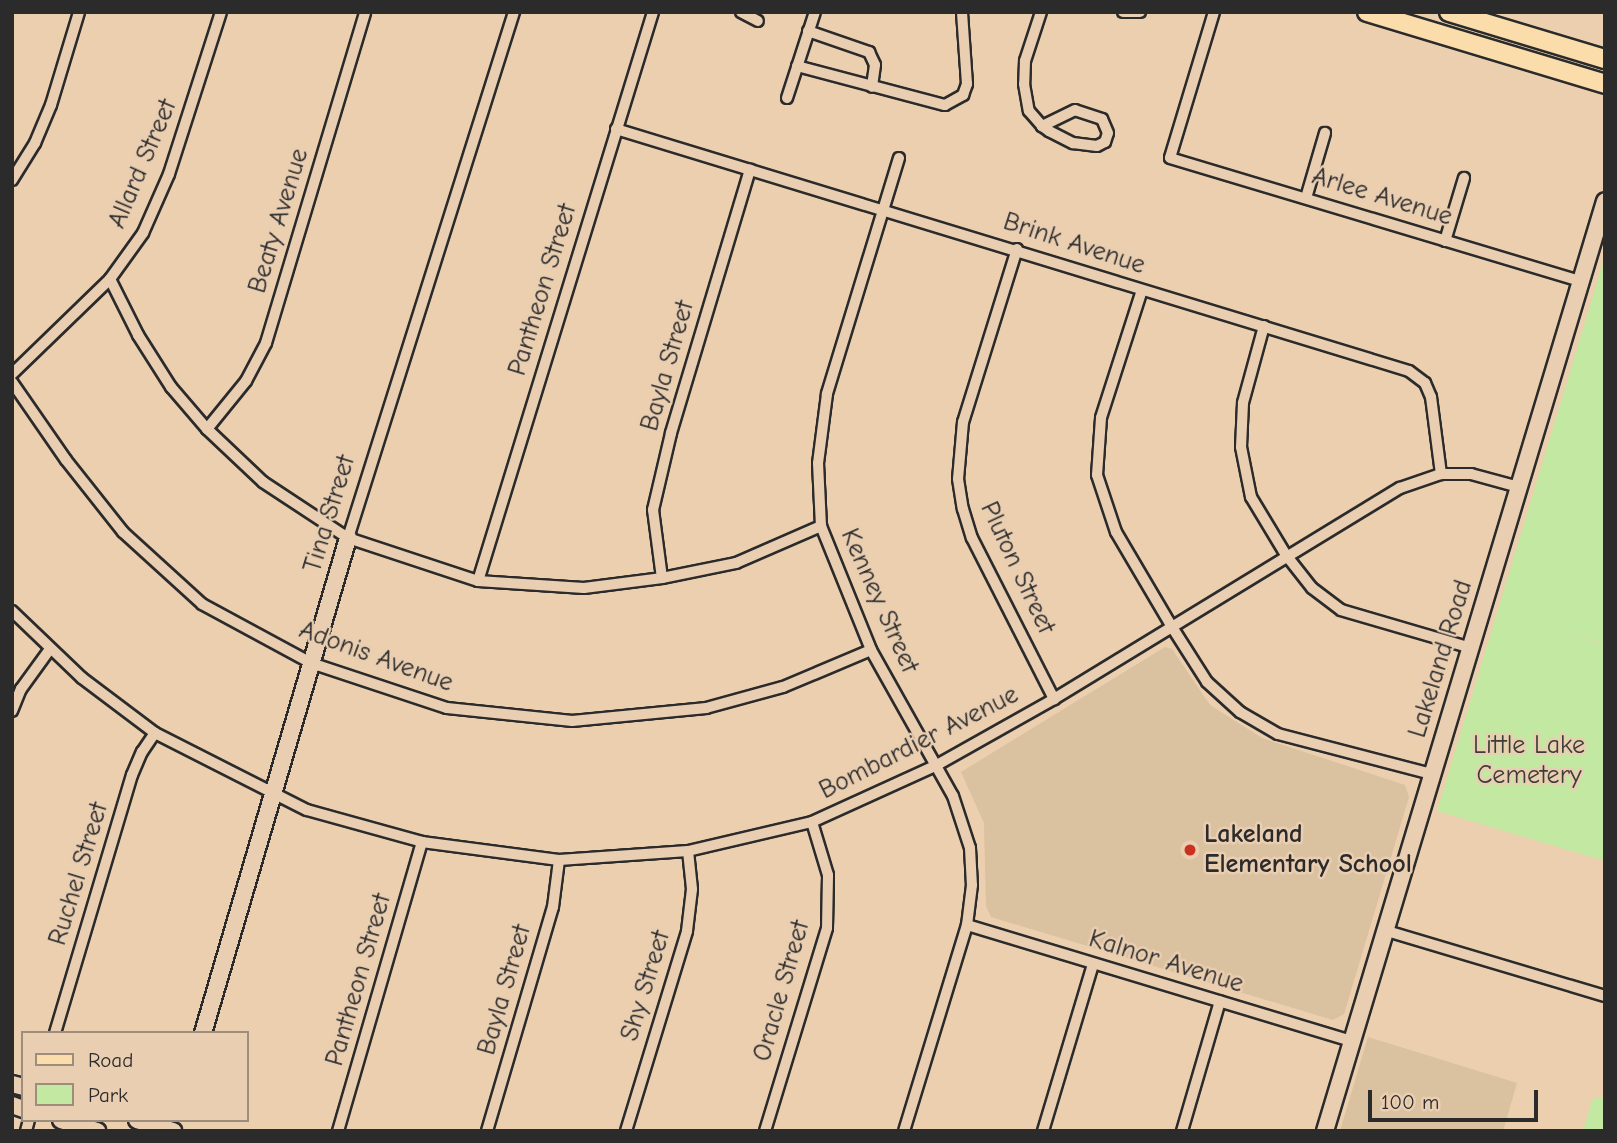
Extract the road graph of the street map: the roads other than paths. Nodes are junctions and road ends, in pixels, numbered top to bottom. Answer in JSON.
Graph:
{"nodes":[{"id":1,"x":79,"y":12,"type":"edge"},
{"id":2,"x":221,"y":12,"type":"edge"},
{"id":3,"x":365,"y":12,"type":"edge"},
{"id":4,"x":513,"y":12,"type":"edge"},
{"id":5,"x":653,"y":12,"type":"edge"},
{"id":6,"x":741,"y":12,"type":"edge"},
{"id":7,"x":815,"y":12,"type":"edge"},
{"id":8,"x":962,"y":12,"type":"edge"},
{"id":9,"x":1041,"y":12,"type":"edge"},
{"id":10,"x":1123,"y":12,"type":"edge"},
{"id":11,"x":1140,"y":12,"type":"edge"},
{"id":12,"x":1214,"y":12,"type":"edge"},
{"id":13,"x":1367,"y":12,"type":"edge"},
{"id":14,"x":1449,"y":12,"type":"edge"},
{"id":15,"x":758,"y":21,"type":"dead end"},
{"id":16,"x":808,"y":31,"type":"junction"},
{"id":17,"x":1605,"y":59,"type":"edge"},
{"id":18,"x":797,"y":66,"type":"junction"},
{"id":19,"x":1605,"y":84,"type":"edge"},
{"id":20,"x":872,"y":87,"type":"junction"},
{"id":21,"x":787,"y":98,"type":"dead end"},
{"id":22,"x":1042,"y":126,"type":"junction"},
{"id":23,"x":616,"y":129,"type":"junction"},
{"id":24,"x":1325,"y":133,"type":"dead end"},
{"id":25,"x":899,"y":158,"type":"dead end"},
{"id":26,"x":750,"y":170,"type":"junction"},
{"id":27,"x":1464,"y":178,"type":"dead end"},
{"id":28,"x":12,"y":180,"type":"edge"},
{"id":29,"x":1306,"y":198,"type":"junction"},
{"id":30,"x":1605,"y":201,"type":"edge"},
{"id":31,"x":883,"y":208,"type":"junction"},
{"id":32,"x":1446,"y":241,"type":"junction"},
{"id":33,"x":1017,"y":249,"type":"junction"},
{"id":34,"x":110,"y":279,"type":"junction"},
{"id":35,"x":1580,"y":281,"type":"junction"},
{"id":36,"x":1142,"y":290,"type":"junction"},
{"id":37,"x":1264,"y":326,"type":"junction"},
{"id":38,"x":12,"y":374,"type":"edge"},
{"id":39,"x":12,"y":382,"type":"edge"},
{"id":40,"x":208,"y":429,"type":"junction"},
{"id":41,"x":1441,"y":474,"type":"junction"},
{"id":42,"x":1519,"y":487,"type":"junction"},
{"id":43,"x":821,"y":526,"type":"junction"},
{"id":44,"x":348,"y":538,"type":"junction"},
{"id":45,"x":1286,"y":555,"type":"junction"},
{"id":46,"x":662,"y":578,"type":"junction"},
{"id":47,"x":478,"y":581,"type":"junction"},
{"id":48,"x":12,"y":611,"type":"edge"},
{"id":49,"x":1172,"y":627,"type":"junction"},
{"id":50,"x":1471,"y":648,"type":"junction"},
{"id":51,"x":50,"y":649,"type":"junction"},
{"id":52,"x":870,"y":650,"type":"junction"},
{"id":53,"x":311,"y":663,"type":"junction"},
{"id":54,"x":1054,"y":699,"type":"junction"},
{"id":55,"x":12,"y":711,"type":"edge"},
{"id":56,"x":155,"y":733,"type":"junction"},
{"id":57,"x":937,"y":765,"type":"junction"},
{"id":58,"x":1432,"y":774,"type":"junction"},
{"id":59,"x":271,"y":794,"type":"junction"},
{"id":60,"x":812,"y":822,"type":"junction"},
{"id":61,"x":422,"y":842,"type":"junction"},
{"id":62,"x":688,"y":851,"type":"junction"},
{"id":63,"x":559,"y":860,"type":"junction"},
{"id":64,"x":967,"y":925,"type":"junction"},
{"id":65,"x":1387,"y":931,"type":"junction"},
{"id":66,"x":1093,"y":964,"type":"junction"},
{"id":67,"x":1605,"y":996,"type":"edge"},
{"id":68,"x":1220,"y":1001,"type":"junction"},
{"id":69,"x":56,"y":1031,"type":"edge"},
{"id":70,"x":204,"y":1031,"type":"edge"},
{"id":71,"x":1352,"y":1041,"type":"junction"},
{"id":72,"x":68,"y":1122,"type":"edge"},
{"id":73,"x":144,"y":1122,"type":"edge"},
{"id":74,"x":97,"y":1131,"type":"edge"},
{"id":75,"x":174,"y":1131,"type":"edge"},
{"id":76,"x":338,"y":1131,"type":"edge"},
{"id":77,"x":487,"y":1131,"type":"edge"},
{"id":78,"x":626,"y":1131,"type":"edge"},
{"id":79,"x":765,"y":1131,"type":"edge"},
{"id":80,"x":904,"y":1131,"type":"edge"},
{"id":81,"x":1043,"y":1131,"type":"edge"},
{"id":82,"x":1182,"y":1131,"type":"edge"},
{"id":83,"x":1325,"y":1131,"type":"edge"}],
"edges":[{"from":1,"to":28,"type":"street"},
{"from":2,"to":34,"type":"street","name":"Allard Street"},
{"from":3,"to":40,"type":"street","name":"Beaty Avenue"},
{"from":4,"to":44,"type":"street","name":"Tina Street"},
{"from":5,"to":23,"type":"street","name":"Pantheon Street"},
{"from":6,"to":15,"type":"street"},
{"from":7,"to":16,"type":"street"},
{"from":8,"to":20,"type":"street"},
{"from":9,"to":22,"type":"street"},
{"from":10,"to":11,"type":"street"},
{"from":12,"to":29,"type":"street","name":"Arlee Avenue"},
{"from":13,"to":19,"type":"main road"},
{"from":14,"to":17,"type":"main road"},
{"from":16,"to":18,"type":"street"},
{"from":16,"to":20,"type":"street"},
{"from":18,"to":20,"type":"street"},
{"from":18,"to":21,"type":"street"},
{"from":22,"to":22,"type":"street"},
{"from":23,"to":26,"type":"street","name":"Brink Avenue"},
{"from":23,"to":47,"type":"street","name":"Pantheon Street"},
{"from":24,"to":29,"type":"street"},
{"from":25,"to":31,"type":"street","name":"Kenney Street"},
{"from":26,"to":31,"type":"street","name":"Brink Avenue"},
{"from":26,"to":46,"type":"street","name":"Bayla Street"},
{"from":27,"to":32,"type":"street"},
{"from":29,"to":32,"type":"street","name":"Arlee Avenue"},
{"from":30,"to":35,"type":"street","name":"Lakeland Road"},
{"from":31,"to":33,"type":"street","name":"Brink Avenue"},
{"from":31,"to":43,"type":"street","name":"Kenney Street"},
{"from":32,"to":35,"type":"street","name":"Arlee Avenue"},
{"from":33,"to":36,"type":"street","name":"Brink Avenue"},
{"from":33,"to":54,"type":"street","name":"Pluton Street"},
{"from":34,"to":38,"type":"street","name":"Allard Street"},
{"from":34,"to":40,"type":"street"},
{"from":35,"to":42,"type":"street","name":"Lakeland Road"},
{"from":36,"to":37,"type":"street","name":"Brink Avenue"},
{"from":36,"to":49,"type":"street"},
{"from":37,"to":41,"type":"street","name":"Brink Avenue"},
{"from":37,"to":45,"type":"street"},
{"from":39,"to":53,"type":"street","name":"Adonis Avenue"},
{"from":40,"to":44,"type":"street"},
{"from":41,"to":42,"type":"street","name":"Bombardier Avenue"},
{"from":41,"to":45,"type":"street","name":"Bombardier Avenue"},
{"from":42,"to":50,"type":"street","name":"Lakeland Road"},
{"from":43,"to":46,"type":"street"},
{"from":43,"to":52,"type":"street","name":"Kenney Street"},
{"from":44,"to":47,"type":"street"},
{"from":44,"to":53,"type":"street","name":"Tina Street"},
{"from":45,"to":49,"type":"street","name":"Bombardier Avenue"},
{"from":45,"to":50,"type":"street"},
{"from":46,"to":47,"type":"street"},
{"from":48,"to":51,"type":"street","name":"Bombardier Avenue"},
{"from":49,"to":54,"type":"street","name":"Bombardier Avenue"},
{"from":49,"to":58,"type":"street"},
{"from":50,"to":58,"type":"street","name":"Lakeland Road"},
{"from":51,"to":55,"type":"street"},
{"from":51,"to":56,"type":"street","name":"Bombardier Avenue"},
{"from":52,"to":53,"type":"street","name":"Adonis Avenue"},
{"from":52,"to":57,"type":"street","name":"Kenney Street"},
{"from":53,"to":59,"type":"street","name":"Tina Street"},
{"from":54,"to":57,"type":"street","name":"Bombardier Avenue"},
{"from":56,"to":59,"type":"street","name":"Bombardier Avenue"},
{"from":56,"to":69,"type":"street","name":"Ruchel Street"},
{"from":57,"to":60,"type":"street","name":"Bombardier Avenue"},
{"from":57,"to":64,"type":"street","name":"Kenney Street"},
{"from":58,"to":65,"type":"street","name":"Lakeland Road"},
{"from":59,"to":61,"type":"street","name":"Bombardier Avenue"},
{"from":59,"to":70,"type":"street","name":"Tina Street"},
{"from":60,"to":62,"type":"street","name":"Bombardier Avenue"},
{"from":60,"to":79,"type":"street","name":"Oracle Street"},
{"from":61,"to":63,"type":"street","name":"Bombardier Avenue"},
{"from":61,"to":76,"type":"street","name":"Pantheon Street"},
{"from":62,"to":63,"type":"street","name":"Bombardier Avenue"},
{"from":62,"to":78,"type":"street","name":"Shy Street"},
{"from":63,"to":77,"type":"street","name":"Bayla Street"},
{"from":64,"to":66,"type":"street","name":"Kalnor Avenue"},
{"from":64,"to":80,"type":"street","name":"Kenney Street"},
{"from":65,"to":67,"type":"street"},
{"from":65,"to":71,"type":"street","name":"Lakeland Road"},
{"from":66,"to":68,"type":"street","name":"Kalnor Avenue"},
{"from":66,"to":81,"type":"street"},
{"from":68,"to":71,"type":"street","name":"Kalnor Avenue"},
{"from":68,"to":82,"type":"street"},
{"from":71,"to":83,"type":"street","name":"Lakeland Road"},
{"from":72,"to":74,"type":"street"},
{"from":73,"to":75,"type":"street"}]}
